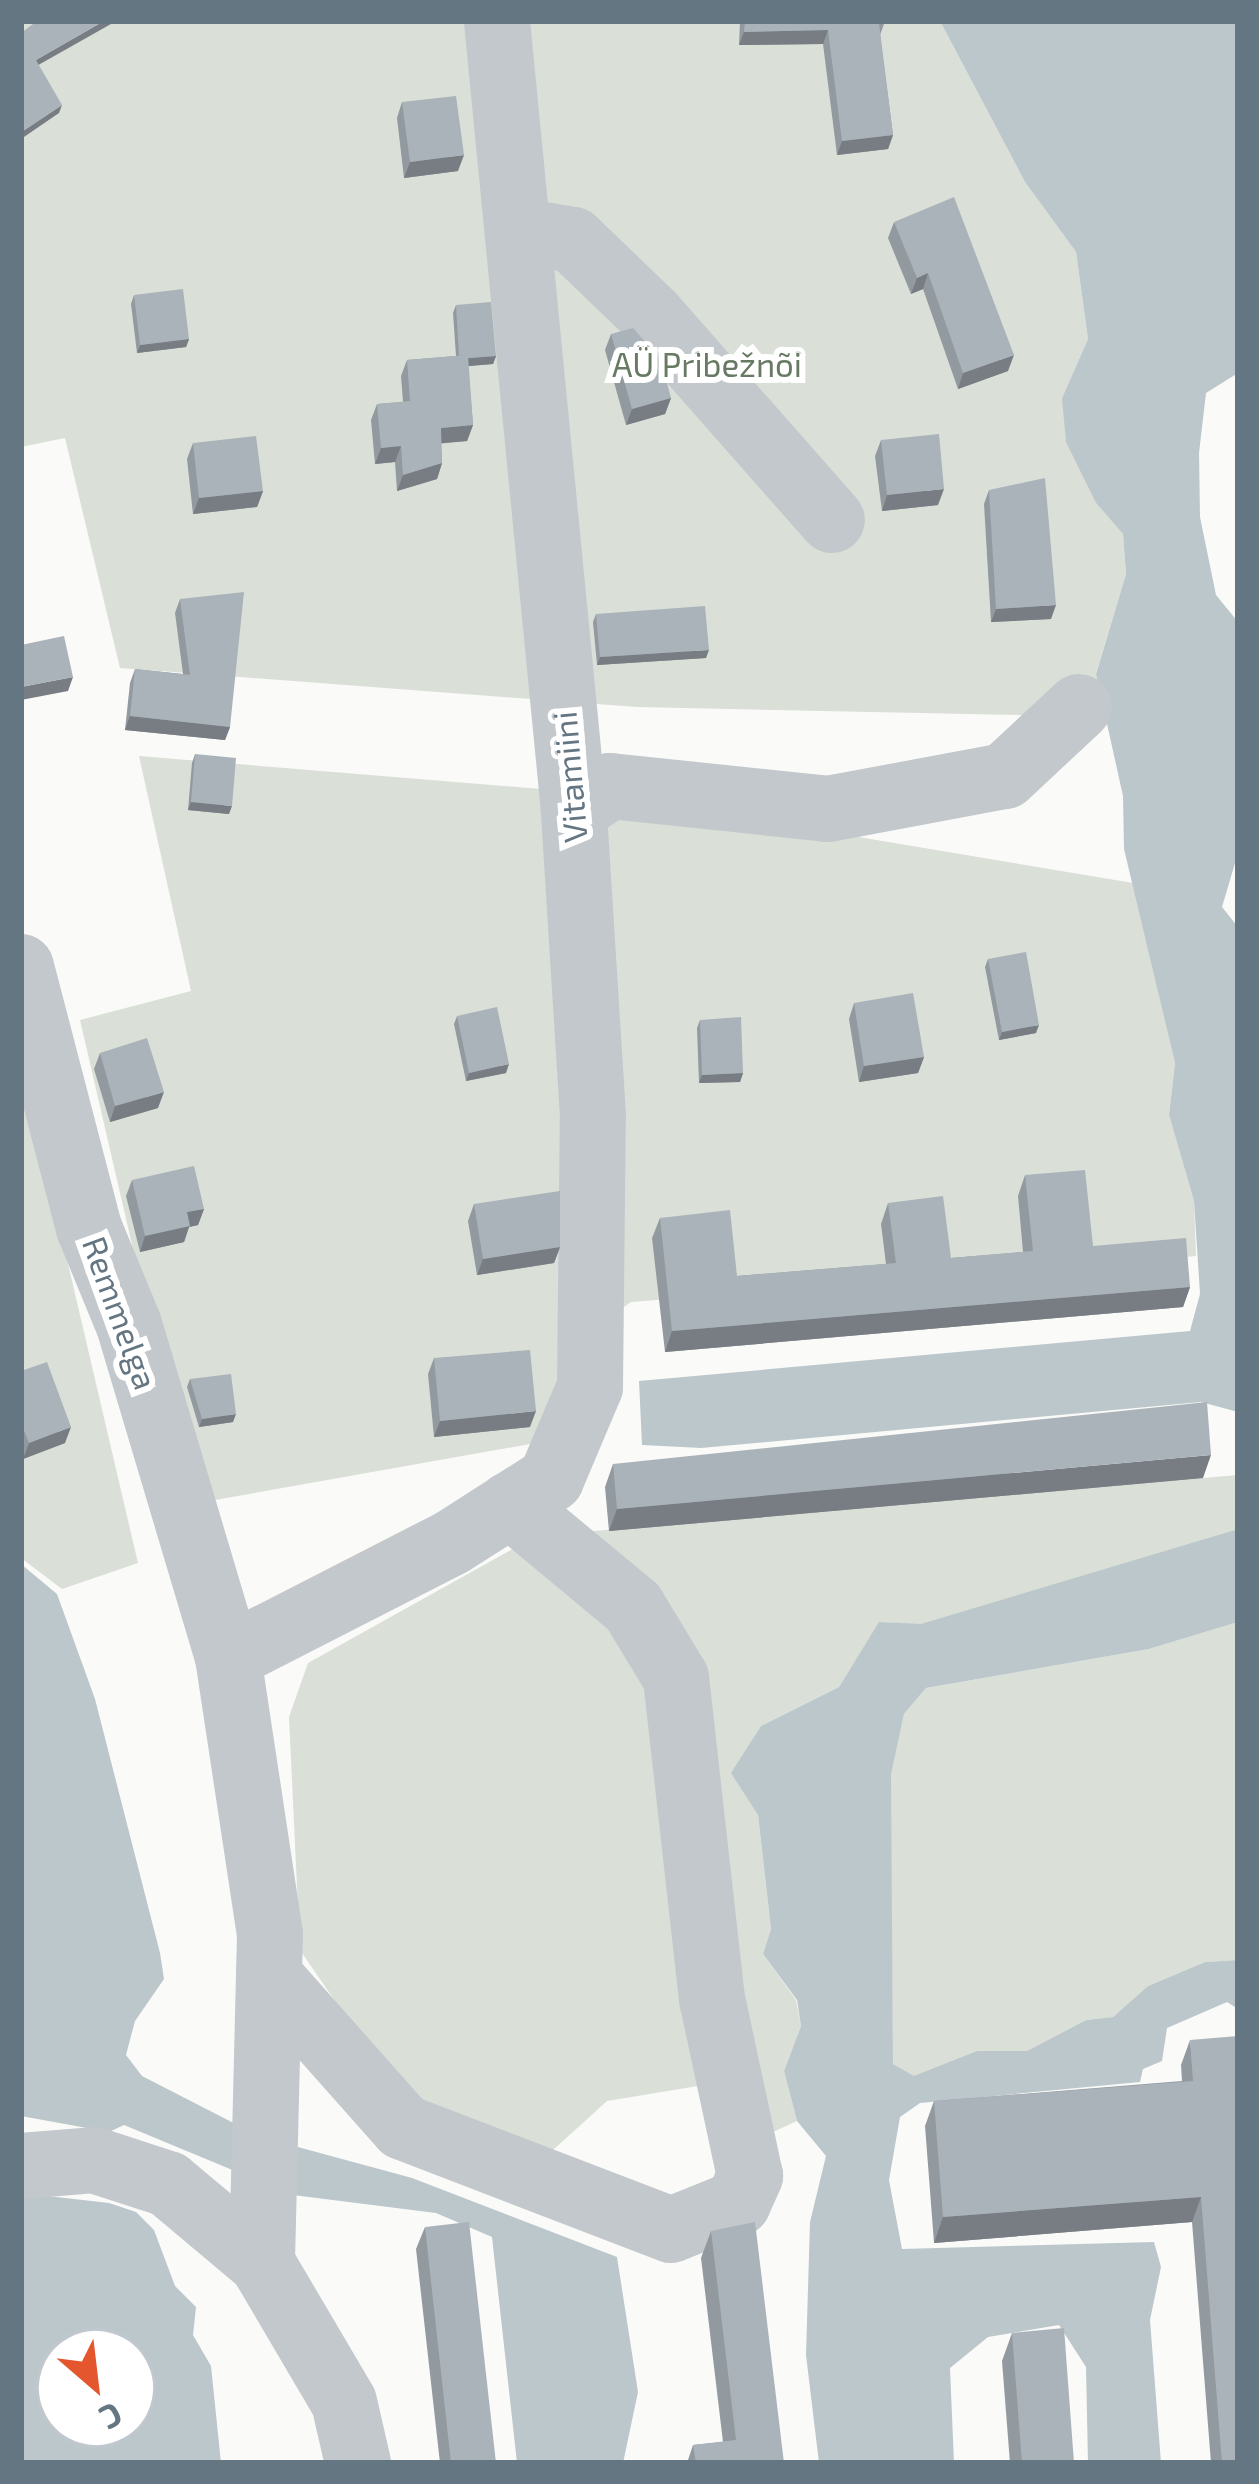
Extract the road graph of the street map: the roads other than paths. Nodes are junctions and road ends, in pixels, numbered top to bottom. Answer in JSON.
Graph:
{"nodes":[{"id":1,"x":497,"y":21,"type":"edge"},
{"id":2,"x":521,"y":231,"type":"junction"},
{"id":3,"x":832,"y":520,"type":"dead end"},
{"id":4,"x":1079,"y":707,"type":"dead end"},
{"id":5,"x":574,"y":811,"type":"junction"},
{"id":6,"x":21,"y":967,"type":"edge"},
{"id":7,"x":510,"y":1505,"type":"junction"},
{"id":8,"x":228,"y":1657,"type":"junction"},
{"id":9,"x":269,"y":1976,"type":"junction"},
{"id":10,"x":21,"y":2166,"type":"edge"},
{"id":11,"x":263,"y":2235,"type":"junction"},
{"id":12,"x":358,"y":2463,"type":"edge"}],
"edges":[{"from":1,"to":2,"type":"street","name":"Vitamiini"},
{"from":2,"to":3,"type":"street"},
{"from":2,"to":5,"type":"street","name":"Vitamiini"},
{"from":4,"to":5,"type":"street"},
{"from":5,"to":7,"type":"street","name":"Vitamiini"},
{"from":6,"to":8,"type":"street","name":"Remmelga"},
{"from":7,"to":8,"type":"street","name":"Vitamiini"},
{"from":7,"to":9,"type":"street"},
{"from":8,"to":9,"type":"street","name":"Remmelga"},
{"from":9,"to":11,"type":"street","name":"Remmelga"},
{"from":10,"to":11,"type":"street"},
{"from":11,"to":12,"type":"street"}]}
